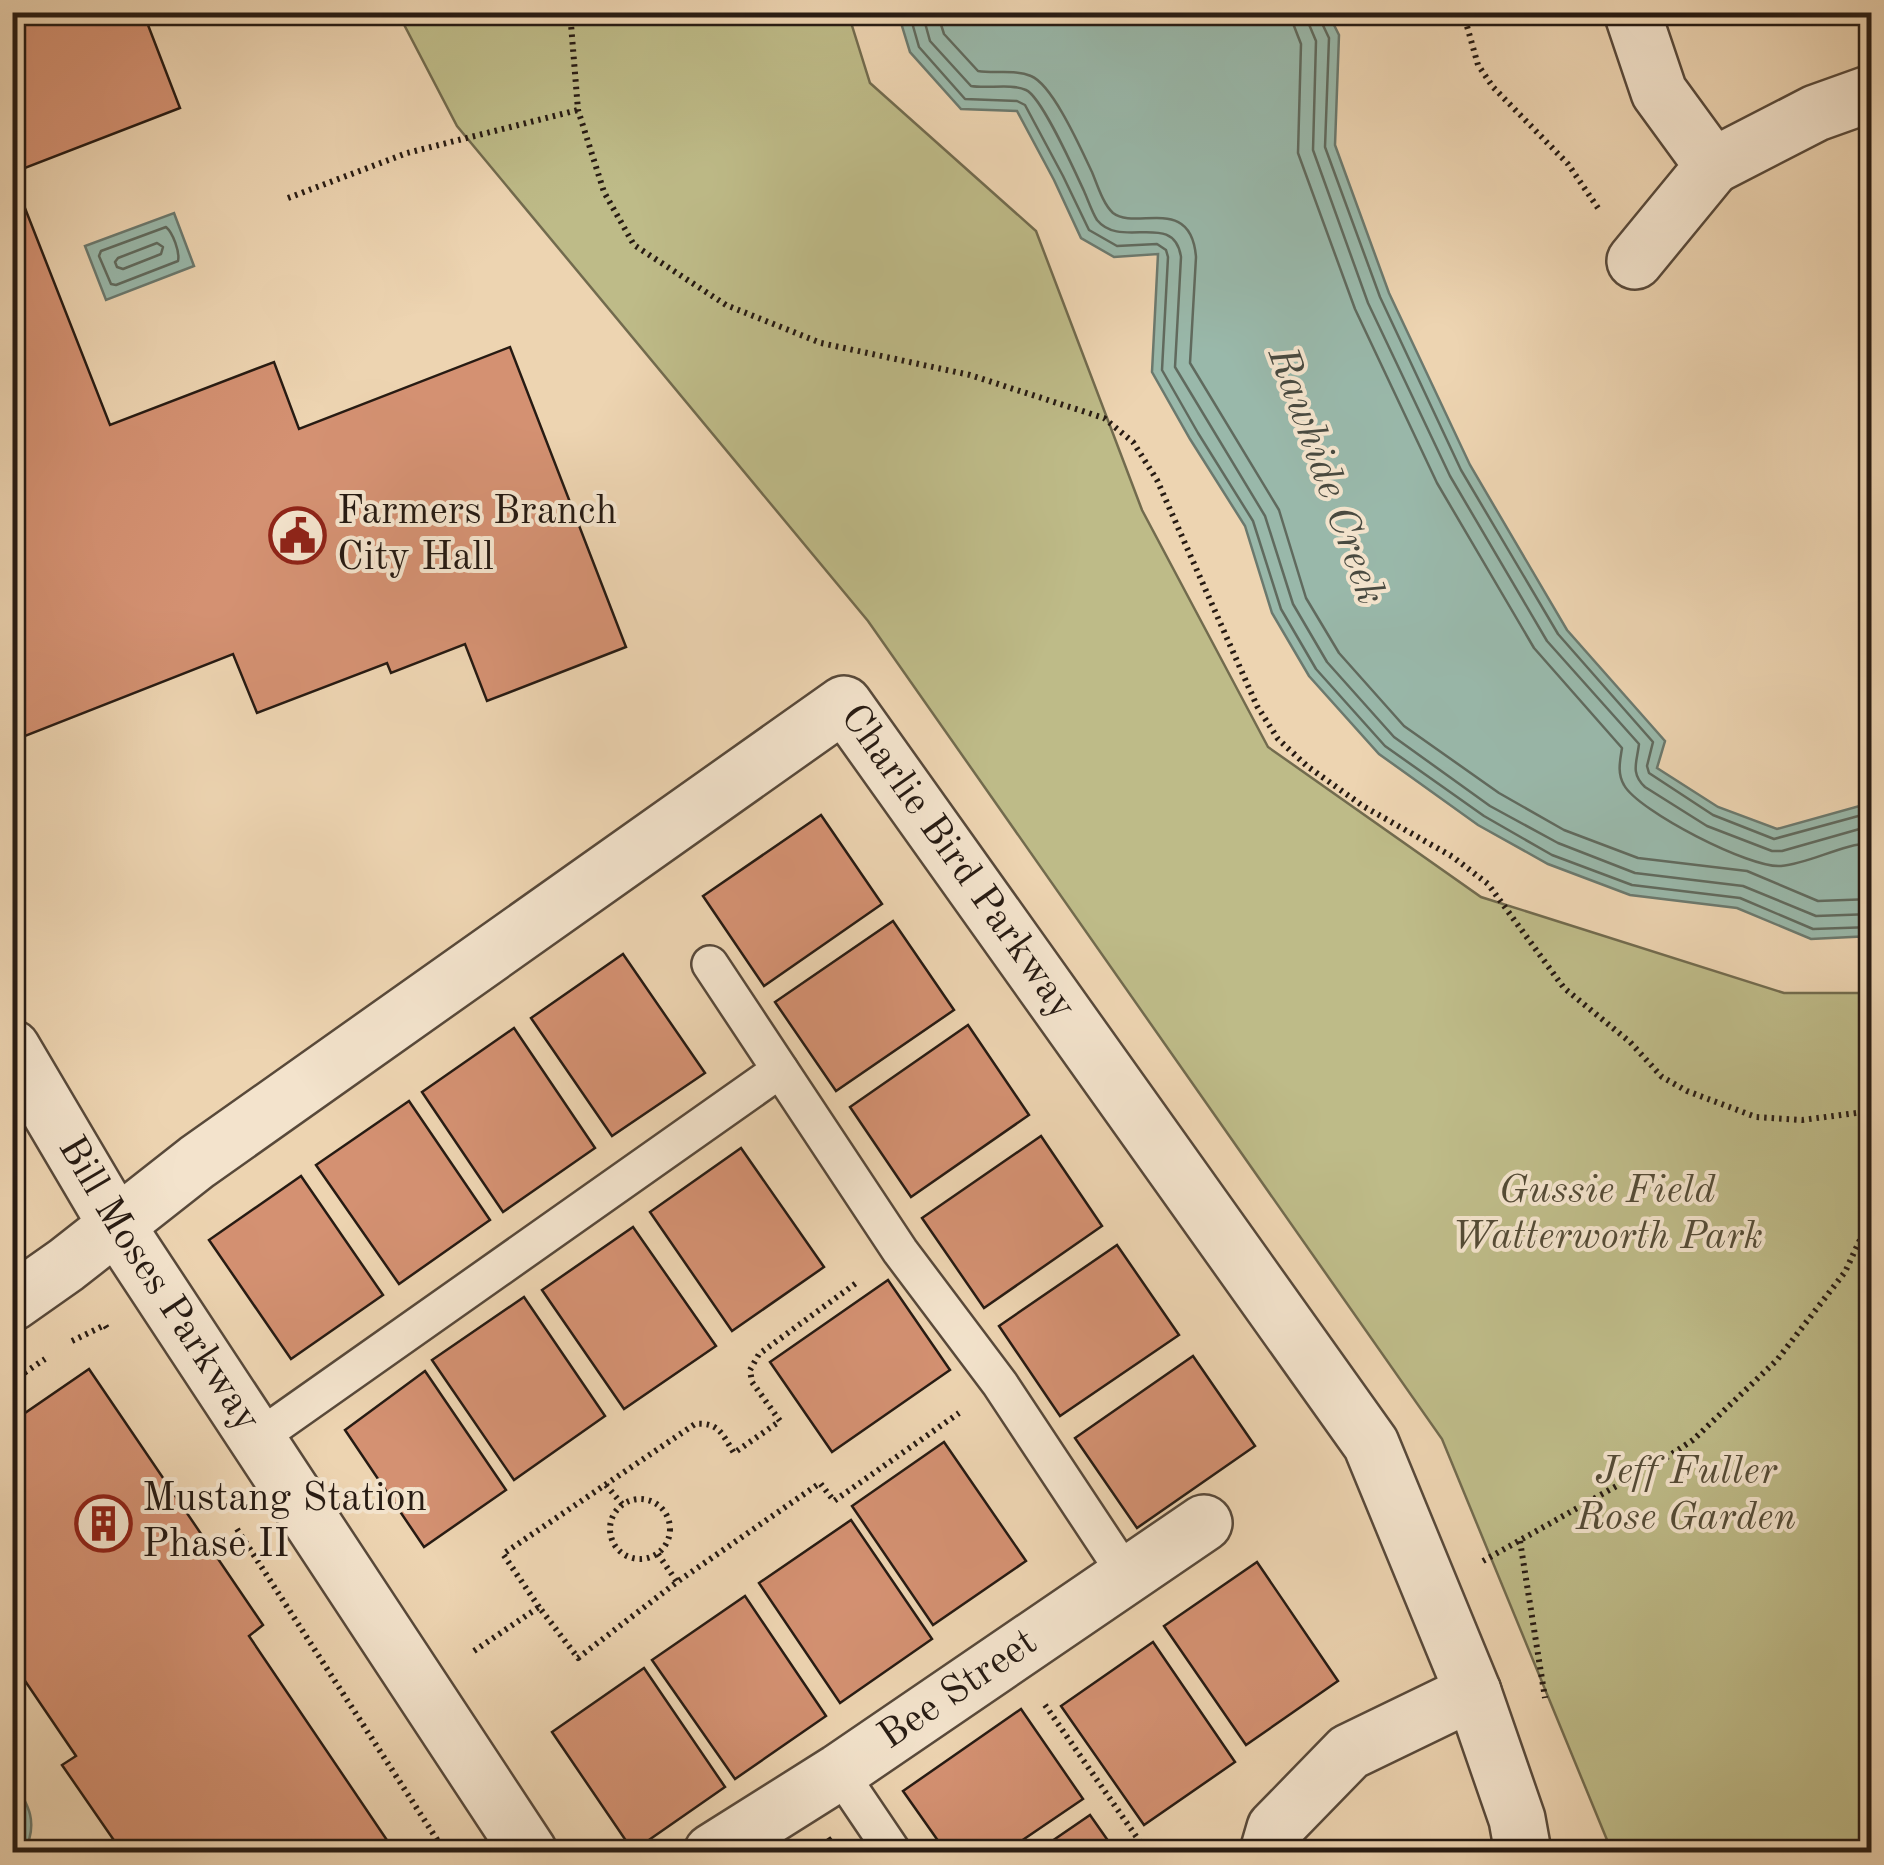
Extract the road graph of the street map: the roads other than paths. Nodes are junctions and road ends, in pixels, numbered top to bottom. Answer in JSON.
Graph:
{"nodes":[{"id":1,"x":1632,"y":12,"type":"edge"},
{"id":2,"x":1872,"y":93,"type":"edge"},
{"id":3,"x":1714,"y":166,"type":"junction"},
{"id":4,"x":1635,"y":261,"type":"road end"},
{"id":5,"x":710,"y":964,"type":"dead end"},
{"id":6,"x":17,"y":1055,"type":"edge"},
{"id":7,"x":780,"y":1070,"type":"junction"},
{"id":8,"x":117,"y":1226,"type":"junction"},
{"id":9,"x":12,"y":1302,"type":"edge"},
{"id":10,"x":258,"y":1438,"type":"junction"},
{"id":11,"x":1204,"y":1522,"type":"dead end"},
{"id":12,"x":1127,"y":1576,"type":"junction"},
{"id":13,"x":1473,"y":1692,"type":"junction"},
{"id":14,"x":839,"y":1772,"type":"junction"},
{"id":15,"x":529,"y":1852,"type":"edge"},
{"id":16,"x":712,"y":1852,"type":"edge"},
{"id":17,"x":893,"y":1852,"type":"edge"},
{"id":18,"x":1268,"y":1852,"type":"edge"},
{"id":19,"x":1523,"y":1852,"type":"edge"}],
"edges":[{"from":1,"to":3,"type":"street"},
{"from":2,"to":3,"type":"street"},
{"from":3,"to":4,"type":"street"},
{"from":5,"to":7,"type":"lane"},
{"from":6,"to":8,"type":"street","name":"Bill Moses Parkway"},
{"from":7,"to":10,"type":"lane"},
{"from":7,"to":12,"type":"lane"},
{"from":8,"to":9,"type":"street","name":"Charlie Bird Parkway"},
{"from":8,"to":10,"type":"street","name":"Bill Moses Parkway"},
{"from":8,"to":13,"type":"street","name":"Charlie Bird Parkway"},
{"from":10,"to":15,"type":"street","name":"Bill Moses Parkway"},
{"from":11,"to":12,"type":"street","name":"Bee Street"},
{"from":12,"to":14,"type":"street","name":"Bee Street"},
{"from":13,"to":18,"type":"street"},
{"from":13,"to":19,"type":"street"},
{"from":14,"to":16,"type":"street","name":"Bee Street"},
{"from":14,"to":17,"type":"lane"}]}
